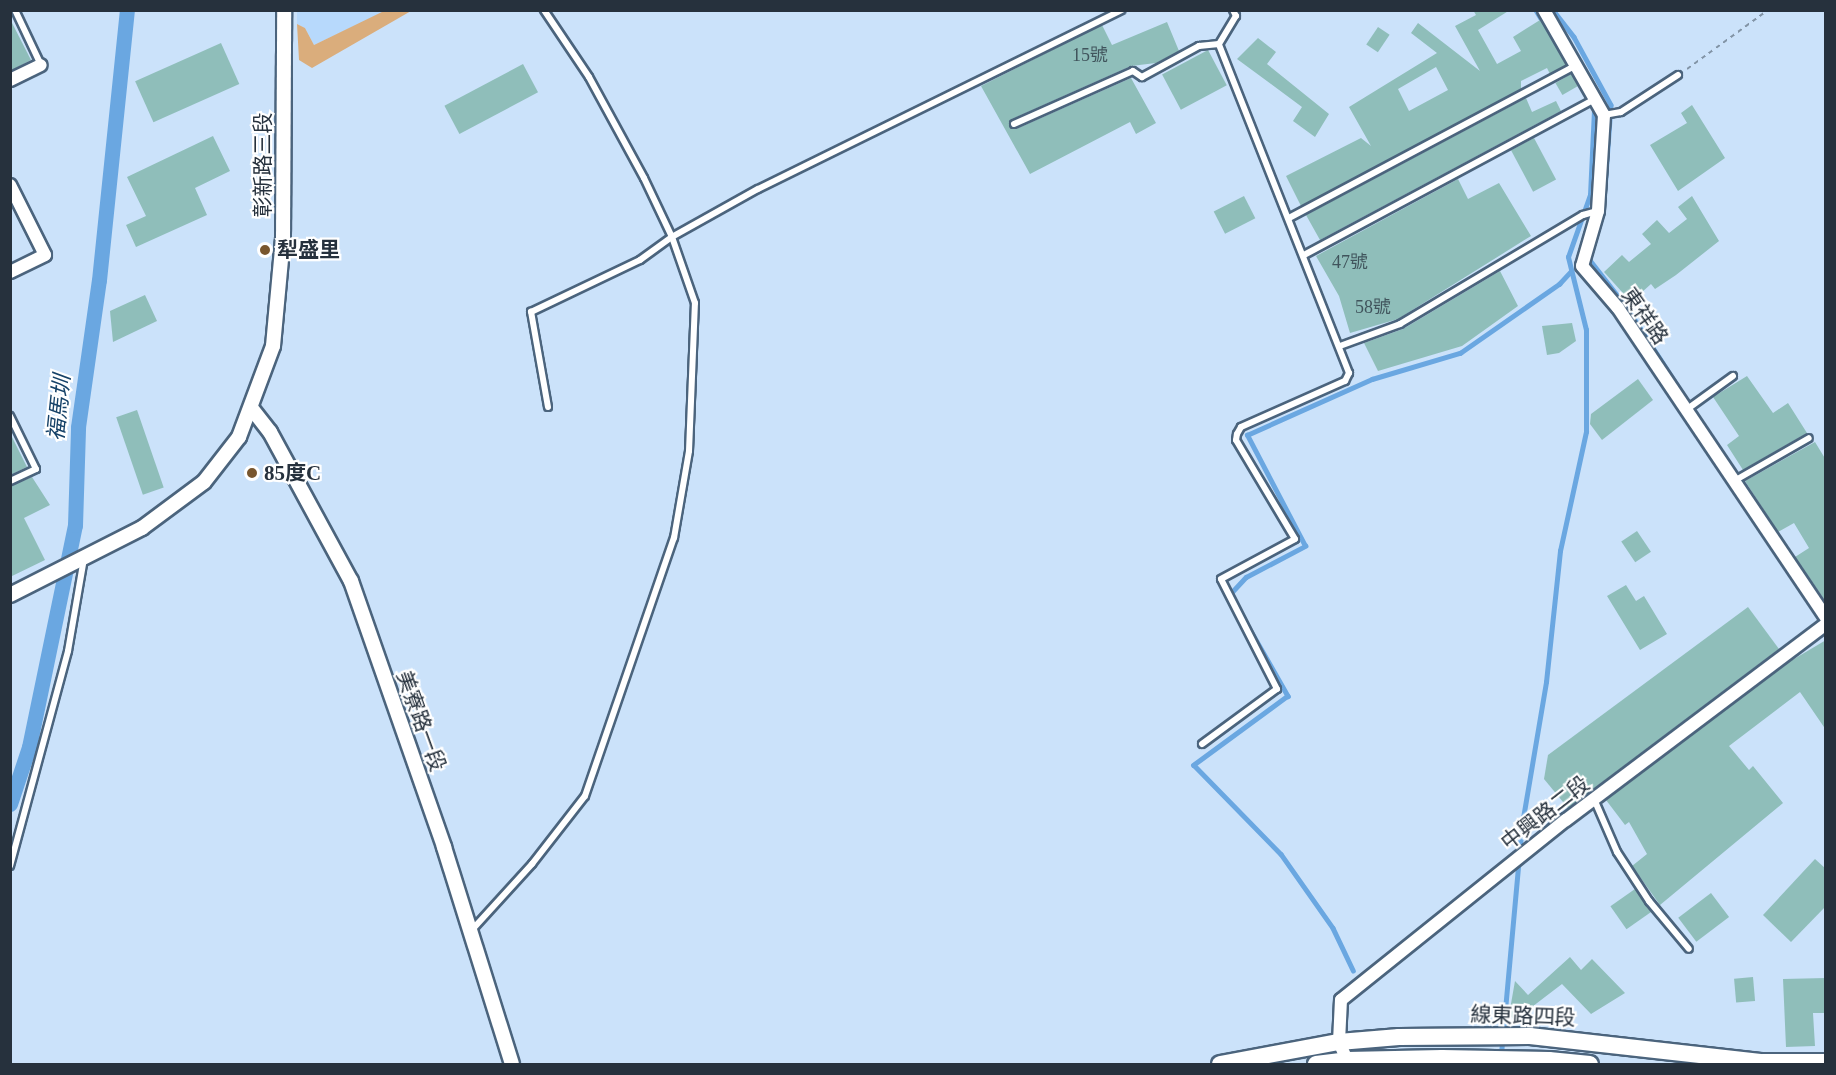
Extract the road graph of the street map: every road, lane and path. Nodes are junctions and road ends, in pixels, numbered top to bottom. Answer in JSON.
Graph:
{"nodes":[{"id":1,"x":15,"y":10,"type":"edge"},
{"id":2,"x":284,"y":10,"type":"edge"},
{"id":3,"x":544,"y":10,"type":"edge"},
{"id":4,"x":1121,"y":10,"type":"edge"},
{"id":5,"x":1233,"y":10,"type":"edge"},
{"id":6,"x":1544,"y":10,"type":"edge"},
{"id":7,"x":1768,"y":10,"type":"edge"},
{"id":8,"x":1219,"y":44,"type":"junction"},
{"id":9,"x":1577,"y":64,"type":"junction"},
{"id":10,"x":41,"y":65,"type":"joint"},
{"id":11,"x":1678,"y":75,"type":"joint"},
{"id":12,"x":10,"y":80,"type":"edge"},
{"id":13,"x":1598,"y":98,"type":"junction"},
{"id":14,"x":1604,"y":115,"type":"junction"},
{"id":15,"x":1014,"y":124,"type":"dead end"},
{"id":16,"x":10,"y":185,"type":"edge"},
{"id":17,"x":1598,"y":211,"type":"junction"},
{"id":18,"x":1289,"y":218,"type":"junction"},
{"id":19,"x":672,"y":237,"type":"junction"},
{"id":20,"x":1304,"y":255,"type":"junction"},
{"id":21,"x":10,"y":272,"type":"edge"},
{"id":22,"x":1340,"y":346,"type":"junction"},
{"id":23,"x":1733,"y":376,"type":"dead end"},
{"id":24,"x":548,"y":407,"type":"dead end"},
{"id":25,"x":1690,"y":407,"type":"junction"},
{"id":26,"x":252,"y":409,"type":"junction"},
{"id":27,"x":10,"y":416,"type":"edge"},
{"id":28,"x":1809,"y":438,"type":"dead end"},
{"id":29,"x":1733,"y":481,"type":"junction"},
{"id":30,"x":10,"y":482,"type":"edge"},
{"id":31,"x":84,"y":558,"type":"junction"},
{"id":32,"x":10,"y":595,"type":"edge"},
{"id":33,"x":1826,"y":618,"type":"edge"},
{"id":34,"x":1826,"y":624,"type":"edge"},
{"id":35,"x":1203,"y":744,"type":"dead end"},
{"id":36,"x":1594,"y":799,"type":"junction"},
{"id":37,"x":10,"y":866,"type":"edge"},
{"id":38,"x":470,"y":932,"type":"junction"},
{"id":39,"x":1689,"y":949,"type":"dead end"},
{"id":40,"x":1339,"y":1042,"type":"junction"},
{"id":41,"x":1347,"y":1060,"type":"junction"},
{"id":42,"x":1826,"y":1062,"type":"edge"},
{"id":43,"x":512,"y":1065,"type":"edge"},
{"id":44,"x":1220,"y":1065,"type":"edge"},
{"id":45,"x":1316,"y":1065,"type":"edge"},
{"id":46,"x":1590,"y":1065,"type":"edge"}],
"edges":[{"from":1,"to":10,"type":"lane"},
{"from":2,"to":26,"type":"street","name":"彰新路三段"},
{"from":3,"to":19,"type":"lane"},
{"from":4,"to":19,"type":"lane"},
{"from":5,"to":8,"type":"lane"},
{"from":6,"to":9,"type":"street","name":"東祥路"},
{"from":7,"to":11,"type":"path"},
{"from":8,"to":15,"type":"lane"},
{"from":8,"to":18,"type":"lane"},
{"from":9,"to":13,"type":"street","name":"東祥路"},
{"from":9,"to":18,"type":"lane"},
{"from":10,"to":12,"type":"street"},
{"from":11,"to":14,"type":"lane"},
{"from":13,"to":14,"type":"street","name":"東祥路"},
{"from":13,"to":20,"type":"lane"},
{"from":14,"to":17,"type":"street","name":"東祥路"},
{"from":16,"to":21,"type":"street"},
{"from":17,"to":22,"type":"lane"},
{"from":17,"to":25,"type":"street","name":"東祥路"},
{"from":18,"to":20,"type":"lane"},
{"from":19,"to":24,"type":"lane"},
{"from":19,"to":38,"type":"lane"},
{"from":20,"to":22,"type":"lane"},
{"from":22,"to":35,"type":"lane"},
{"from":23,"to":25,"type":"lane"},
{"from":25,"to":29,"type":"street","name":"東祥路"},
{"from":26,"to":31,"type":"street","name":"彰新路三段"},
{"from":26,"to":38,"type":"street","name":"美寮路一段"},
{"from":27,"to":30,"type":"lane"},
{"from":28,"to":29,"type":"lane"},
{"from":29,"to":33,"type":"street","name":"東祥路"},
{"from":31,"to":32,"type":"street","name":"彰新路三段"},
{"from":31,"to":37,"type":"lane"},
{"from":34,"to":36,"type":"street","name":"中興路二段"},
{"from":36,"to":39,"type":"lane"},
{"from":36,"to":40,"type":"street","name":"中興路二段"},
{"from":38,"to":43,"type":"street","name":"美寮路一段"},
{"from":40,"to":41,"type":"street","name":"中興路二段"},
{"from":40,"to":42,"type":"main road","name":"線東路四段"},
{"from":40,"to":44,"type":"main road","name":"線東路四段"},
{"from":41,"to":45,"type":"main road","name":"線東路四段"},
{"from":41,"to":46,"type":"main road","name":"線東路四段"}]}
